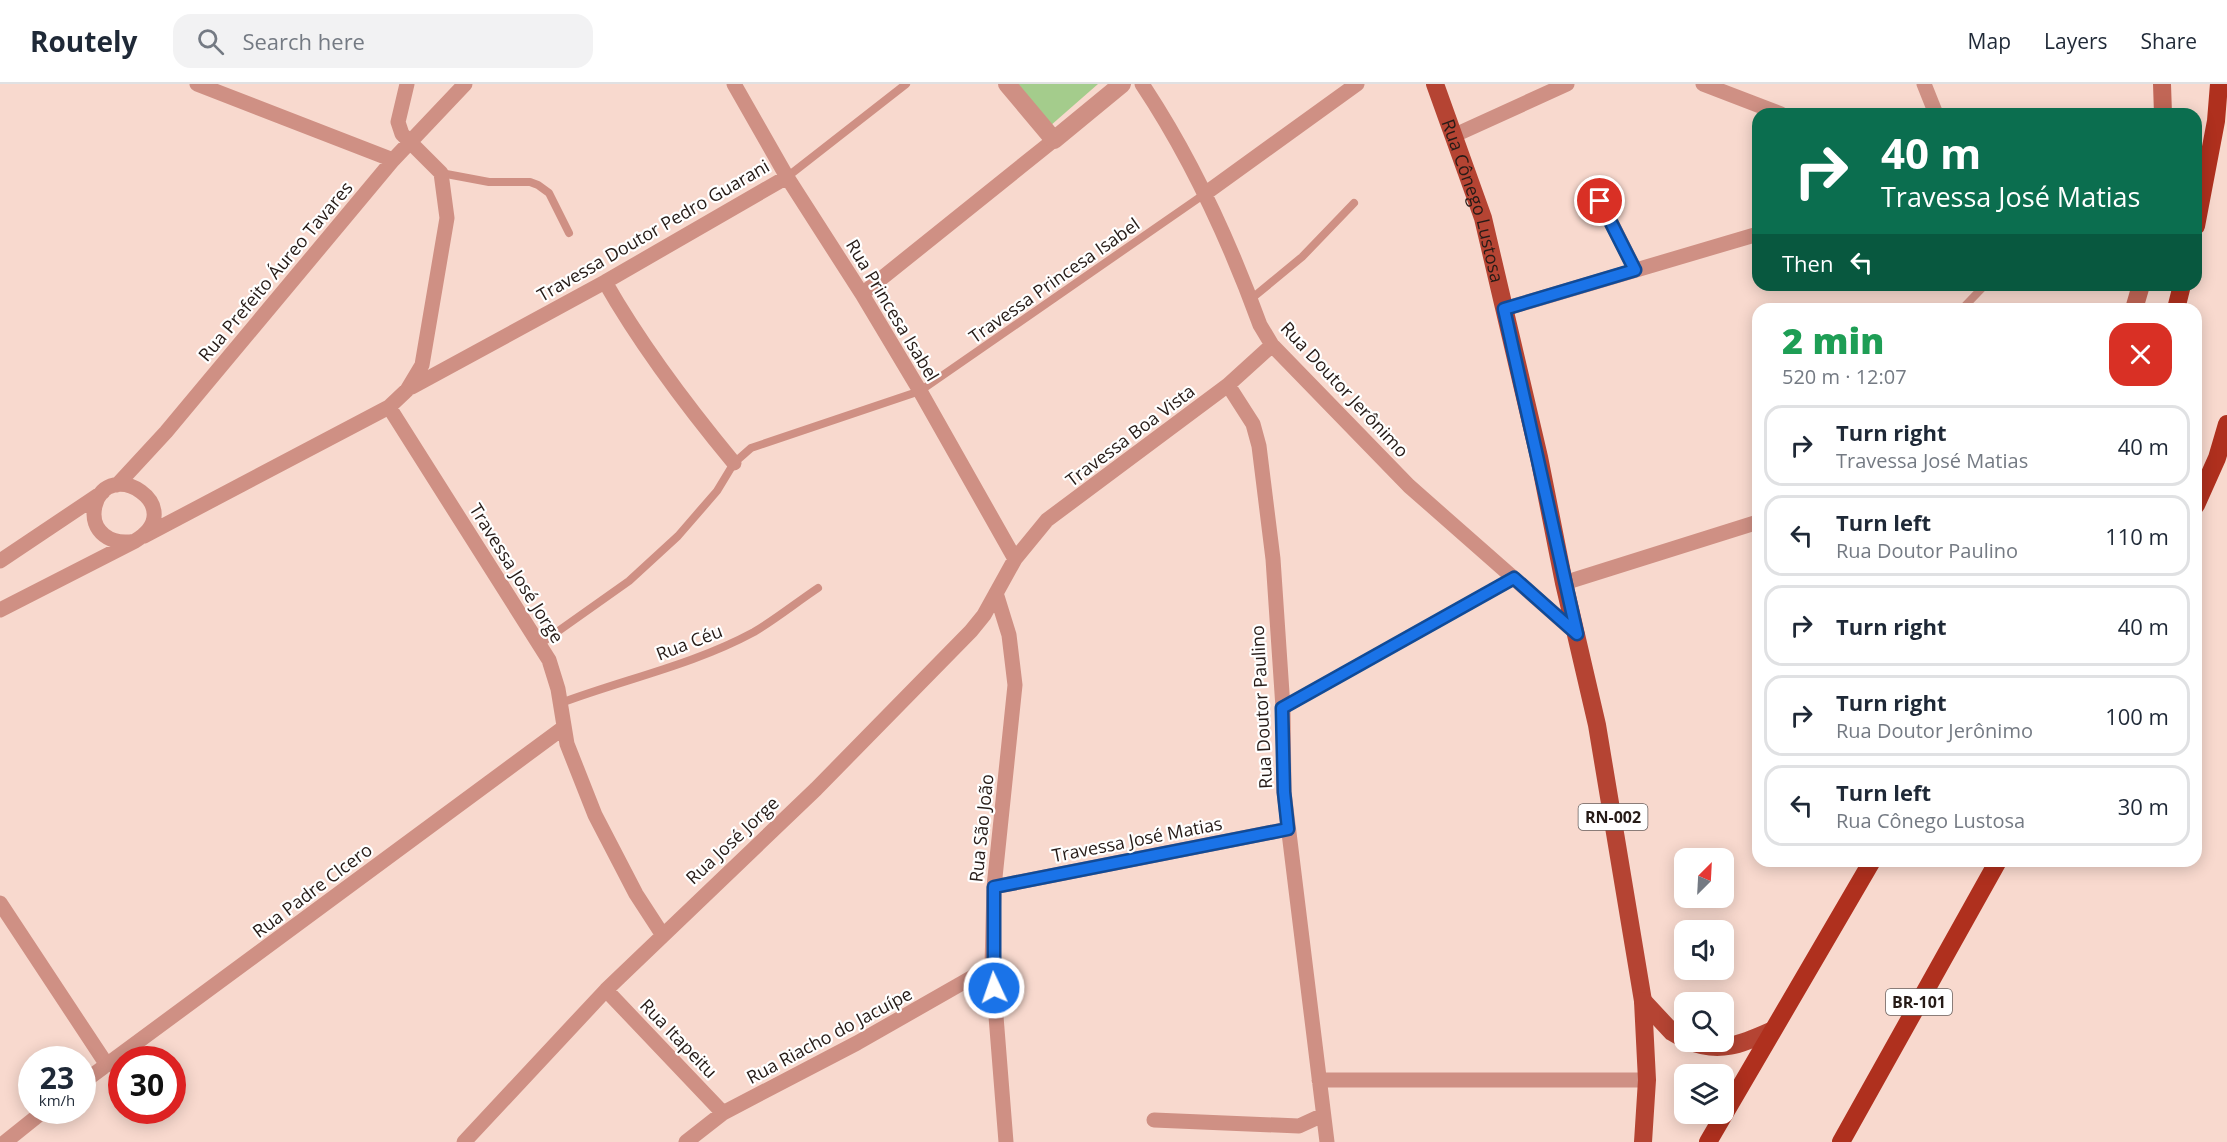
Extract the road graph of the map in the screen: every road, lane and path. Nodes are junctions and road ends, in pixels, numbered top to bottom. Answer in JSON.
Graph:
{"nodes":[{"id":1,"x":197,"y":84,"type":"edge"},
{"id":2,"x":407,"y":84,"type":"edge"},
{"id":3,"x":465,"y":84,"type":"edge"},
{"id":4,"x":734,"y":84,"type":"edge"},
{"id":5,"x":906,"y":84,"type":"edge"},
{"id":6,"x":1007,"y":84,"type":"edge"},
{"id":7,"x":1122,"y":84,"type":"edge"},
{"id":8,"x":1142,"y":84,"type":"edge"},
{"id":9,"x":1357,"y":84,"type":"edge"},
{"id":10,"x":1435,"y":84,"type":"edge"},
{"id":11,"x":1567,"y":84,"type":"edge"},
{"id":12,"x":1703,"y":84,"type":"edge"},
{"id":13,"x":1924,"y":84,"type":"edge"},
{"id":14,"x":2162,"y":84,"type":"edge"},
{"id":15,"x":2219,"y":84,"type":"edge"},
{"id":16,"x":1765,"y":108,"type":"edge"},
{"id":17,"x":1934,"y":108,"type":"edge"},
{"id":18,"x":2163,"y":108,"type":"edge"},
{"id":19,"x":1455,"y":135,"type":"junction"},
{"id":20,"x":1054,"y":140,"type":"junction"},
{"id":21,"x":410,"y":144,"type":"junction"},
{"id":22,"x":393,"y":160,"type":"junction"},
{"id":23,"x":441,"y":173,"type":"junction"},
{"id":24,"x":787,"y":177,"type":"junction"},
{"id":25,"x":1592,"y":184,"type":"dead end"},
{"id":26,"x":1206,"y":193,"type":"junction"},
{"id":27,"x":2202,"y":195,"type":"edge"},
{"id":28,"x":1354,"y":203,"type":"dead end"},
{"id":29,"x":569,"y":233,"type":"dead end"},
{"id":30,"x":1752,"y":236,"type":"edge"},
{"id":31,"x":1635,"y":270,"type":"junction"},
{"id":32,"x":605,"y":282,"type":"junction"},
{"id":33,"x":1979,"y":291,"type":"edge"},
{"id":34,"x":862,"y":294,"type":"junction"},
{"id":35,"x":1251,"y":299,"type":"junction"},
{"id":36,"x":1968,"y":303,"type":"edge"},
{"id":37,"x":1504,"y":309,"type":"junction"},
{"id":38,"x":1272,"y":345,"type":"junction"},
{"id":39,"x":1228,"y":385,"type":"junction"},
{"id":40,"x":407,"y":390,"type":"junction"},
{"id":41,"x":920,"y":391,"type":"junction"},
{"id":42,"x":389,"y":407,"type":"junction"},
{"id":43,"x":2227,"y":424,"type":"edge"},
{"id":44,"x":734,"y":463,"type":"junction"},
{"id":45,"x":114,"y":486,"type":"junction"},
{"id":46,"x":2202,"y":492,"type":"edge"},
{"id":47,"x":1752,"y":524,"type":"edge"},
{"id":48,"x":139,"y":539,"type":"junction"},
{"id":49,"x":1016,"y":559,"type":"junction"},
{"id":50,"x":0,"y":561,"type":"edge"},
{"id":51,"x":1514,"y":578,"type":"junction"},
{"id":52,"x":1564,"y":583,"type":"junction"},
{"id":53,"x":818,"y":588,"type":"dead end"},
{"id":54,"x":996,"y":593,"type":"junction"},
{"id":55,"x":0,"y":610,"type":"edge"},
{"id":56,"x":1577,"y":634,"type":"junction"},
{"id":57,"x":540,"y":644,"type":"junction"},
{"id":58,"x":561,"y":703,"type":"junction"},
{"id":59,"x":1282,"y":708,"type":"junction"},
{"id":60,"x":563,"y":728,"type":"junction"},
{"id":61,"x":1288,"y":829,"type":"junction"},
{"id":62,"x":1868,"y":867,"type":"edge"},
{"id":63,"x":1995,"y":867,"type":"edge"},
{"id":64,"x":994,"y":887,"type":"junction"},
{"id":65,"x":0,"y":903,"type":"edge"},
{"id":66,"x":662,"y":934,"type":"junction"},
{"id":67,"x":992,"y":966,"type":"junction"},
{"id":68,"x":606,"y":990,"type":"junction"},
{"id":69,"x":1643,"y":1001,"type":"junction"},
{"id":70,"x":1771,"y":1031,"type":"junction"},
{"id":71,"x":1674,"y":1033,"type":"edge"},
{"id":72,"x":1734,"y":1045,"type":"edge"},
{"id":73,"x":107,"y":1065,"type":"junction"},
{"id":74,"x":96,"y":1073,"type":"edge"},
{"id":75,"x":1319,"y":1080,"type":"junction"},
{"id":76,"x":1647,"y":1080,"type":"junction"},
{"id":77,"x":723,"y":1113,"type":"junction"},
{"id":78,"x":1323,"y":1115,"type":"junction"},
{"id":79,"x":1154,"y":1120,"type":"dead end"},
{"id":80,"x":28,"y":1124,"type":"edge"},
{"id":81,"x":5,"y":1142,"type":"edge"},
{"id":82,"x":464,"y":1142,"type":"edge"},
{"id":83,"x":686,"y":1142,"type":"edge"},
{"id":84,"x":1006,"y":1142,"type":"edge"},
{"id":85,"x":1327,"y":1142,"type":"edge"},
{"id":86,"x":1643,"y":1142,"type":"edge"},
{"id":87,"x":1708,"y":1142,"type":"edge"},
{"id":88,"x":1841,"y":1142,"type":"edge"}],
"edges":[{"from":1,"to":22,"type":"street"},
{"from":2,"to":21,"type":"street"},
{"from":3,"to":21,"type":"street","name":"Rua Prefeito Áureo Tavares"},
{"from":4,"to":24,"type":"street","name":"Rua Princesa Isabel"},
{"from":5,"to":24,"type":"lane","name":"Travessa Doutor Pedro Guarani"},
{"from":6,"to":20,"type":"street"},
{"from":7,"to":20,"type":"street"},
{"from":8,"to":26,"type":"street","name":"Rua Doutor Jerônimo"},
{"from":9,"to":26,"type":"street"},
{"from":10,"to":19,"type":"main road","name":"Rua Cônego Lustosa","number":"RN-002"},
{"from":11,"to":19,"type":"street"},
{"from":12,"to":16,"type":"street"},
{"from":13,"to":17,"type":"street"},
{"from":14,"to":18,"type":"main road"},
{"from":15,"to":27,"type":"highway"},
{"from":19,"to":37,"type":"main road","name":"Rua Cônego Lustosa","number":"RN-002"},
{"from":20,"to":34,"type":"street"},
{"from":21,"to":22,"type":"street","name":"Rua Prefeito Áureo Tavares"},
{"from":21,"to":23,"type":"street"},
{"from":22,"to":45,"type":"street","name":"Rua Prefeito Áureo Tavares"},
{"from":23,"to":29,"type":"lane"},
{"from":23,"to":40,"type":"street"},
{"from":24,"to":32,"type":"street","name":"Travessa Doutor Pedro Guarani"},
{"from":24,"to":34,"type":"street","name":"Rua Princesa Isabel"},
{"from":25,"to":31,"type":"street"},
{"from":26,"to":35,"type":"street","name":"Rua Doutor Jerônimo"},
{"from":26,"to":41,"type":"lane","name":"Travessa Princesa Isabel"},
{"from":28,"to":35,"type":"lane"},
{"from":30,"to":31,"type":"street"},
{"from":31,"to":37,"type":"street"},
{"from":32,"to":40,"type":"street","name":"Travessa Doutor Pedro Guarani"},
{"from":32,"to":44,"type":"street"},
{"from":33,"to":36,"type":"lane"},
{"from":34,"to":41,"type":"street","name":"Rua Princesa Isabel"},
{"from":35,"to":38,"type":"street","name":"Rua Doutor Jerônimo"},
{"from":37,"to":52,"type":"main road","name":"Rua Cônego Lustosa","number":"RN-002"},
{"from":38,"to":39,"type":"street","name":"Travessa Boa Vista"},
{"from":38,"to":51,"type":"street","name":"Rua Doutor Jerônimo"},
{"from":39,"to":49,"type":"street","name":"Travessa Boa Vista"},
{"from":39,"to":59,"type":"street","name":"Rua Doutor Paulino"},
{"from":40,"to":42,"type":"street"},
{"from":41,"to":44,"type":"lane","name":"Travessa Princesa Isabel"},
{"from":41,"to":49,"type":"street","name":"Rua Princesa Isabel"},
{"from":42,"to":48,"type":"street"},
{"from":42,"to":57,"type":"street","name":"Travessa José Jorge"},
{"from":43,"to":46,"type":"highway"},
{"from":44,"to":57,"type":"lane"},
{"from":45,"to":48,"type":"street"},
{"from":45,"to":48,"type":"street"},
{"from":45,"to":50,"type":"street","name":"Rua Prefeito Áureo Tavares"},
{"from":47,"to":52,"type":"street"},
{"from":48,"to":55,"type":"street"},
{"from":49,"to":54,"type":"street","name":"Rua José Jorge"},
{"from":51,"to":56,"type":"street","name":"Rua Doutor Jerônimo"},
{"from":51,"to":59,"type":"lane"},
{"from":52,"to":56,"type":"main road","name":"Rua Cônego Lustosa","number":"RN-002"},
{"from":53,"to":58,"type":"lane","name":"Rua Céu"},
{"from":54,"to":64,"type":"street","name":"Rua São João"},
{"from":54,"to":66,"type":"street","name":"Rua José Jorge"},
{"from":56,"to":69,"type":"main road","number":"RN-002"},
{"from":57,"to":58,"type":"street","name":"Travessa José Jorge"},
{"from":58,"to":60,"type":"street","name":"Travessa José Jorge"},
{"from":59,"to":61,"type":"street","name":"Rua Doutor Paulino"},
{"from":60,"to":66,"type":"street","name":"Travessa José Jorge"},
{"from":60,"to":73,"type":"street","name":"Rua Padre Clcero"},
{"from":61,"to":64,"type":"street","name":"Travessa José Matias"},
{"from":61,"to":75,"type":"street","name":"Rua Doutor Paulino"},
{"from":62,"to":70,"type":"highway"},
{"from":63,"to":88,"type":"highway","number":"BR-101"},
{"from":64,"to":67,"type":"street","name":"Rua São João"},
{"from":65,"to":73,"type":"street"},
{"from":66,"to":68,"type":"street","name":"Rua José Jorge"},
{"from":67,"to":77,"type":"street","name":"Rua Riacho do Jacuípe"},
{"from":67,"to":84,"type":"street","name":"Rua São João"},
{"from":68,"to":77,"type":"street","name":"Rua Itapeitu"},
{"from":68,"to":82,"type":"street","name":"Rua José Jorge"},
{"from":69,"to":71,"type":"main road"},
{"from":69,"to":76,"type":"main road","number":"RN-002"},
{"from":70,"to":72,"type":"main road"},
{"from":70,"to":87,"type":"highway"},
{"from":73,"to":74,"type":"street","name":"Rua Padre Clcero"},
{"from":75,"to":76,"type":"street"},
{"from":75,"to":78,"type":"street","name":"Rua Doutor Paulino"},
{"from":76,"to":86,"type":"main road","number":"RN-002"},
{"from":77,"to":83,"type":"street","name":"Rua Riacho do Jacuípe"},
{"from":78,"to":79,"type":"street"},
{"from":78,"to":85,"type":"street","name":"Rua Doutor Paulino"},
{"from":80,"to":81,"type":"street"}]}
